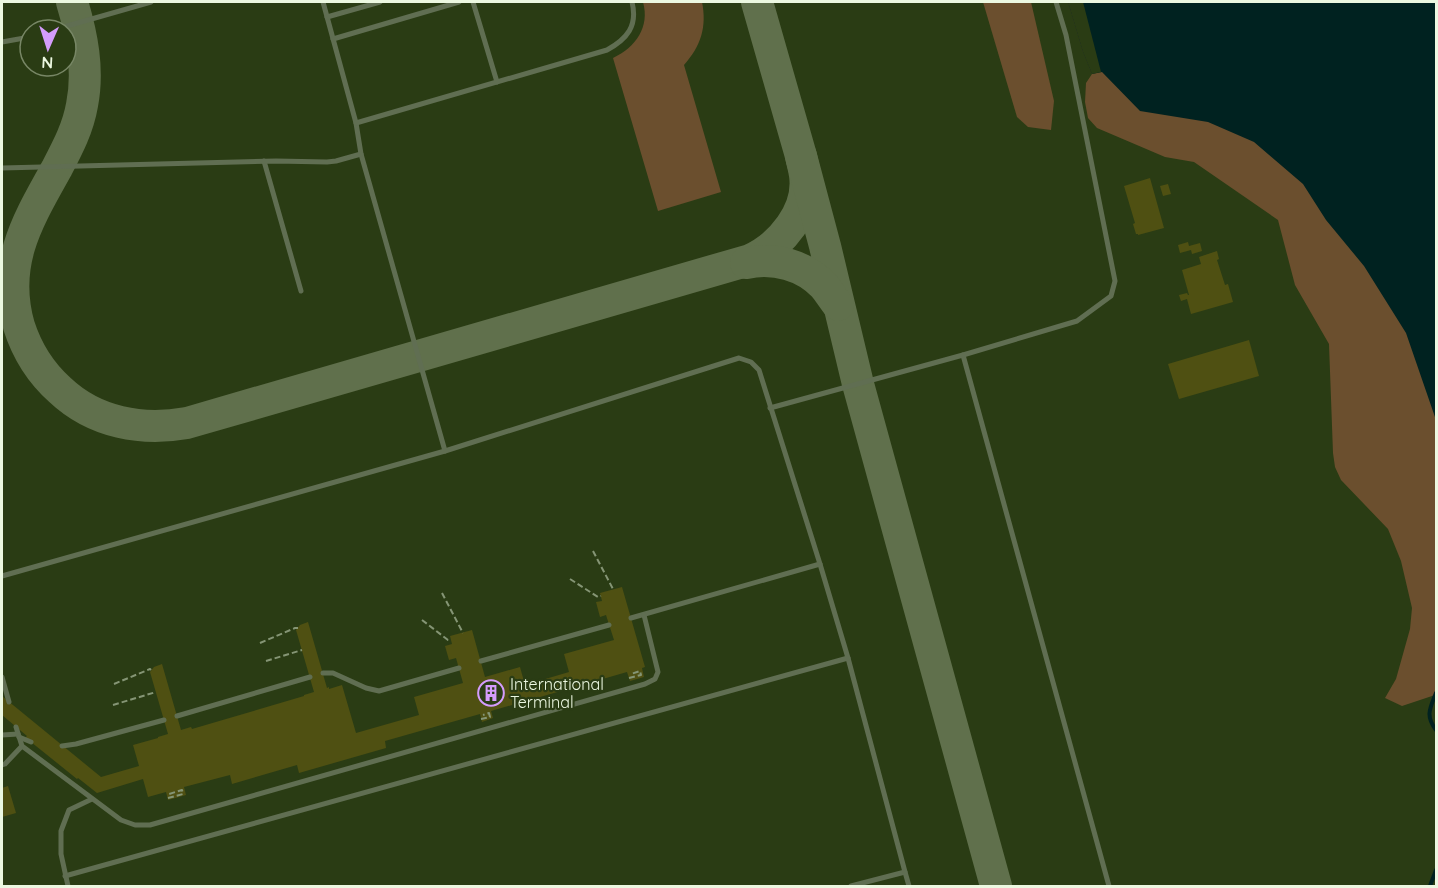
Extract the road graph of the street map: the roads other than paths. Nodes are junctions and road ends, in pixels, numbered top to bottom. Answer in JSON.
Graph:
{"nodes":[{"id":1,"x":151,"y":2,"type":"edge"},
{"id":2,"x":323,"y":2,"type":"edge"},
{"id":3,"x":380,"y":2,"type":"edge"},
{"id":4,"x":459,"y":2,"type":"edge"},
{"id":5,"x":473,"y":2,"type":"edge"},
{"id":6,"x":632,"y":2,"type":"edge"},
{"id":7,"x":1056,"y":2,"type":"edge"},
{"id":8,"x":327,"y":17,"type":"junction"},
{"id":9,"x":78,"y":23,"type":"edge"},
{"id":10,"x":18,"y":39,"type":"edge"},
{"id":11,"x":333,"y":39,"type":"junction"},
{"id":12,"x":2,"y":42,"type":"edge"},
{"id":13,"x":497,"y":82,"type":"junction"},
{"id":14,"x":356,"y":123,"type":"junction"},
{"id":15,"x":361,"y":154,"type":"junction"},
{"id":16,"x":264,"y":161,"type":"junction"},
{"id":17,"x":2,"y":168,"type":"edge"},
{"id":18,"x":301,"y":291,"type":"dead end"},
{"id":19,"x":963,"y":355,"type":"junction"},
{"id":20,"x":770,"y":408,"type":"junction"},
{"id":21,"x":445,"y":451,"type":"junction"},
{"id":22,"x":820,"y":564,"type":"junction"},
{"id":23,"x":2,"y":576,"type":"edge"},
{"id":24,"x":644,"y":615,"type":"junction"},
{"id":25,"x":631,"y":618,"type":"dead end"},
{"id":26,"x":609,"y":625,"type":"dead end"},
{"id":27,"x":848,"y":658,"type":"junction"},
{"id":28,"x":481,"y":661,"type":"dead end"},
{"id":29,"x":459,"y":668,"type":"dead end"},
{"id":30,"x":322,"y":674,"type":"dead end"},
{"id":31,"x":2,"y":677,"type":"edge"},
{"id":32,"x":310,"y":678,"type":"dead end"},
{"id":33,"x":9,"y":702,"type":"dead end"},
{"id":34,"x":177,"y":716,"type":"dead end"},
{"id":35,"x":164,"y":720,"type":"dead end"},
{"id":36,"x":16,"y":727,"type":"dead end"},
{"id":37,"x":2,"y":735,"type":"edge"},
{"id":38,"x":19,"y":736,"type":"junction"},
{"id":39,"x":31,"y":742,"type":"dead end"},
{"id":40,"x":22,"y":746,"type":"junction"},
{"id":41,"x":62,"y":746,"type":"dead end"},
{"id":42,"x":2,"y":765,"type":"edge"},
{"id":43,"x":92,"y":799,"type":"junction"},
{"id":44,"x":905,"y":872,"type":"junction"},
{"id":45,"x":65,"y":876,"type":"junction"},
{"id":46,"x":68,"y":886,"type":"edge"},
{"id":47,"x":851,"y":886,"type":"edge"},
{"id":48,"x":909,"y":886,"type":"edge"},
{"id":49,"x":1109,"y":886,"type":"edge"}],
"edges":[{"from":1,"to":9,"type":"lane"},
{"from":2,"to":8,"type":"lane"},
{"from":3,"to":8,"type":"lane"},
{"from":4,"to":11,"type":"lane"},
{"from":5,"to":13,"type":"lane"},
{"from":6,"to":13,"type":"lane"},
{"from":7,"to":19,"type":"lane"},
{"from":8,"to":11,"type":"lane"},
{"from":10,"to":12,"type":"lane"},
{"from":11,"to":14,"type":"lane"},
{"from":13,"to":14,"type":"lane"},
{"from":14,"to":15,"type":"lane"},
{"from":15,"to":16,"type":"lane"},
{"from":15,"to":21,"type":"lane"},
{"from":16,"to":17,"type":"lane"},
{"from":16,"to":18,"type":"lane"},
{"from":19,"to":20,"type":"lane"},
{"from":19,"to":49,"type":"lane"},
{"from":20,"to":21,"type":"lane"},
{"from":20,"to":22,"type":"lane"},
{"from":21,"to":23,"type":"lane"},
{"from":22,"to":24,"type":"lane"},
{"from":22,"to":27,"type":"lane"},
{"from":24,"to":25,"type":"lane"},
{"from":24,"to":43,"type":"lane"},
{"from":26,"to":28,"type":"lane"},
{"from":27,"to":44,"type":"lane"},
{"from":27,"to":45,"type":"lane"},
{"from":29,"to":30,"type":"lane"},
{"from":31,"to":33,"type":"lane"},
{"from":32,"to":34,"type":"lane"},
{"from":35,"to":41,"type":"lane"},
{"from":36,"to":38,"type":"lane"},
{"from":37,"to":38,"type":"lane"},
{"from":38,"to":39,"type":"lane"},
{"from":38,"to":40,"type":"lane"},
{"from":40,"to":42,"type":"lane"},
{"from":40,"to":43,"type":"lane"},
{"from":43,"to":45,"type":"lane"},
{"from":44,"to":47,"type":"lane"},
{"from":44,"to":48,"type":"lane"},
{"from":45,"to":46,"type":"lane"}]}
